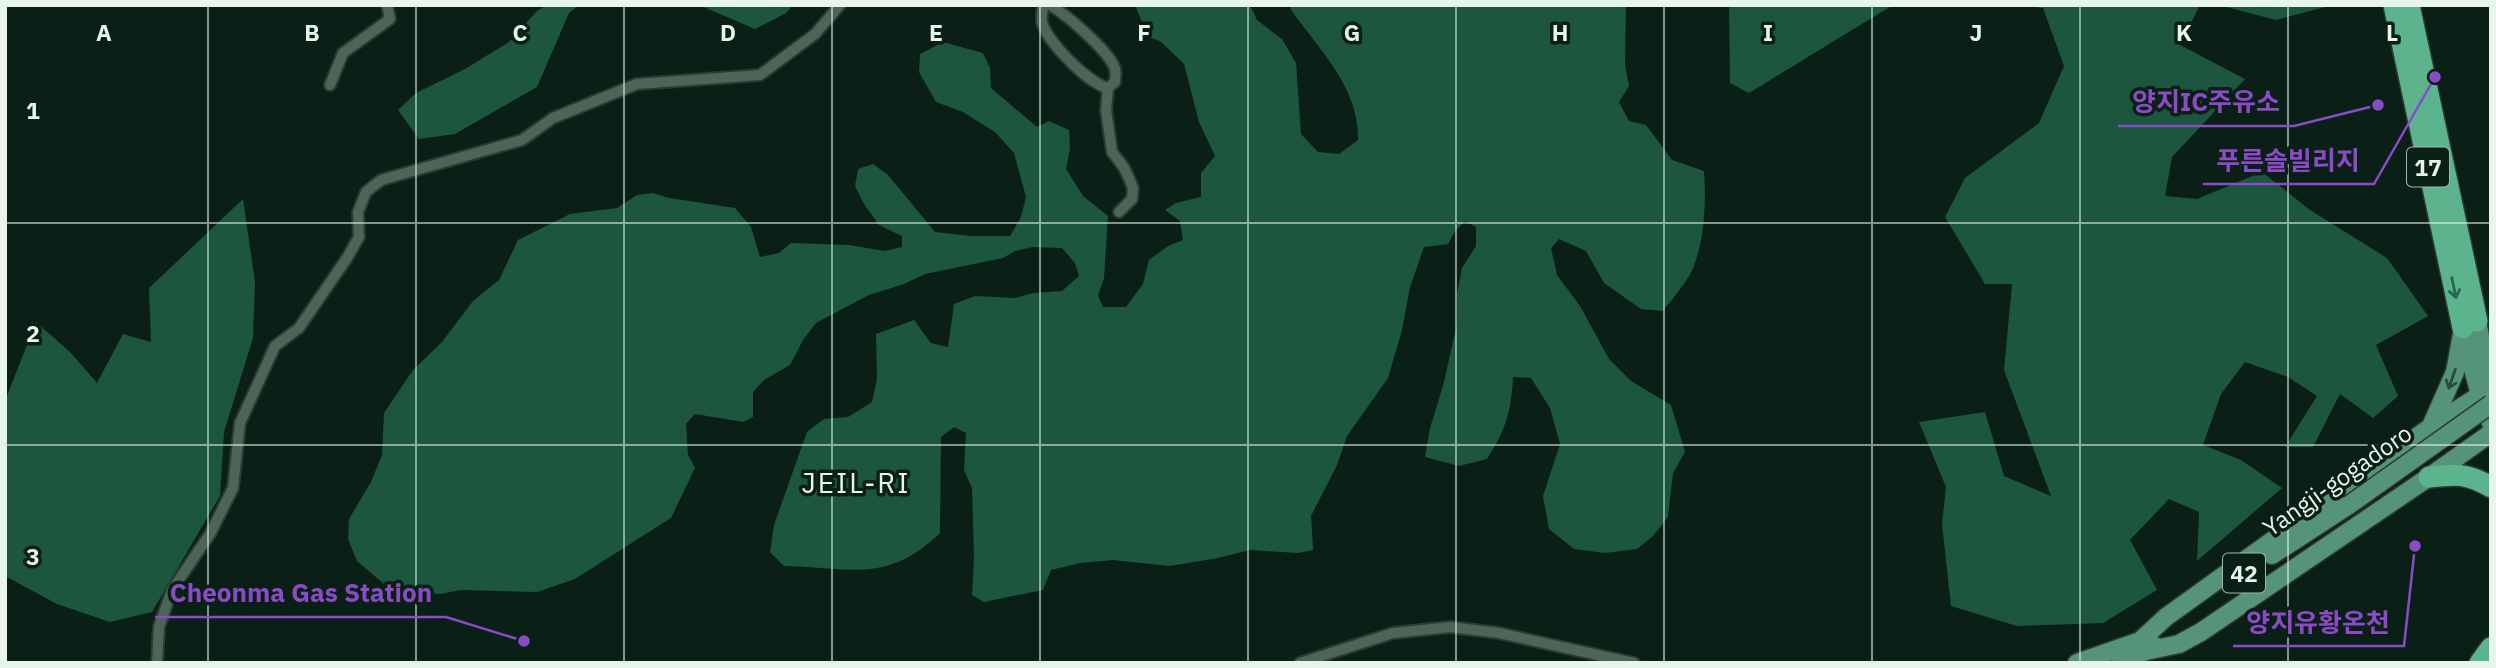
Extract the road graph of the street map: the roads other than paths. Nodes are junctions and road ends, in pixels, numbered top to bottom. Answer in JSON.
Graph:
{"nodes":[{"id":1,"x":387,"y":5,"type":"edge"},
{"id":2,"x":840,"y":5,"type":"edge"},
{"id":3,"x":1043,"y":5,"type":"edge"},
{"id":4,"x":1050,"y":5,"type":"edge"},
{"id":5,"x":2394,"y":5,"type":"edge"},
{"id":6,"x":2409,"y":5,"type":"edge"},
{"id":7,"x":330,"y":85,"type":"dead end"},
{"id":8,"x":1108,"y":88,"type":"junction"},
{"id":9,"x":1119,"y":212,"type":"dead end"},
{"id":10,"x":2477,"y":329,"type":"edge"},
{"id":11,"x":2488,"y":393,"type":"edge"},
{"id":12,"x":2491,"y":417,"type":"edge"},
{"id":13,"x":2491,"y":423,"type":"edge"},
{"id":14,"x":2432,"y":426,"type":"junction"},
{"id":15,"x":2491,"y":433,"type":"edge"},
{"id":16,"x":2429,"y":477,"type":"junction"},
{"id":17,"x":2491,"y":487,"type":"edge"},
{"id":18,"x":2352,"y":509,"type":"junction"},
{"id":19,"x":2143,"y":646,"type":"junction"},
{"id":20,"x":2491,"y":648,"type":"edge"},
{"id":21,"x":157,"y":663,"type":"edge"},
{"id":22,"x":1300,"y":663,"type":"edge"},
{"id":23,"x":1634,"y":663,"type":"edge"},
{"id":24,"x":2077,"y":663,"type":"edge"},
{"id":25,"x":2121,"y":663,"type":"edge"},
{"id":26,"x":2480,"y":663,"type":"edge"}],
"edges":[{"from":1,"to":7,"type":"street"},
{"from":2,"to":21,"type":"street"},
{"from":3,"to":8,"type":"street"},
{"from":4,"to":8,"type":"street"},
{"from":5,"to":10,"type":"highway","number":"17","one_way":true},
{"from":6,"to":10,"type":"highway","number":"17"},
{"from":8,"to":9,"type":"street"},
{"from":10,"to":11,"type":"main road"},
{"from":10,"to":14,"type":"main road","one_way":true},
{"from":11,"to":13,"type":"main road"},
{"from":11,"to":14,"type":"main road"},
{"from":11,"to":18,"type":"main road","name":"Yangji-gogadoro","number":"42","bridge":true},
{"from":12,"to":18,"type":"main road","name":"Yangji-gogadoro","number":"42"},
{"from":14,"to":19,"type":"main road"},
{"from":15,"to":16,"type":"main road"},
{"from":16,"to":17,"type":"highway"},
{"from":16,"to":19,"type":"main road"},
{"from":18,"to":19,"type":"main road","name":"Yangji-gogadoro","number":"42"},
{"from":19,"to":24,"type":"main road","number":"42"},
{"from":19,"to":25,"type":"main road","number":"42"},
{"from":20,"to":26,"type":"highway"},
{"from":22,"to":23,"type":"street"}]}
